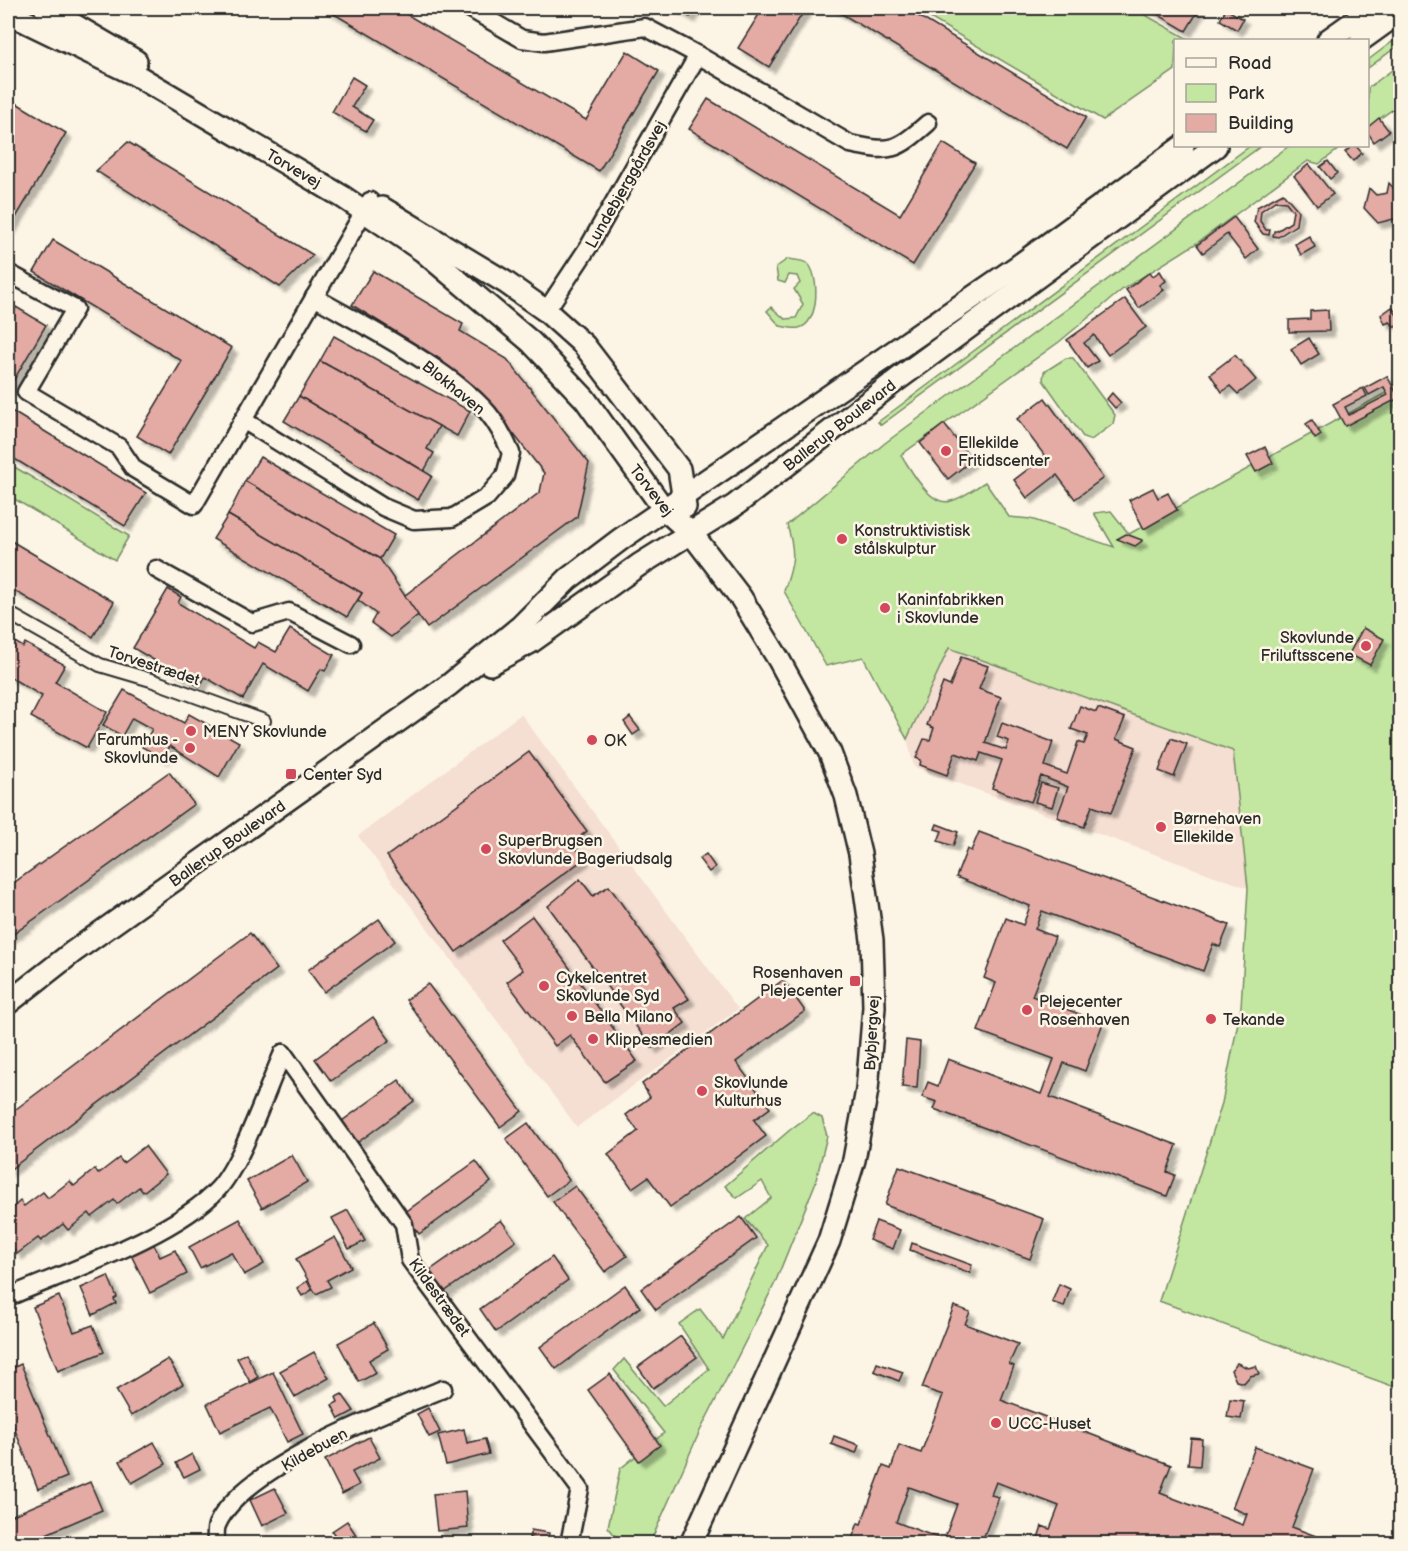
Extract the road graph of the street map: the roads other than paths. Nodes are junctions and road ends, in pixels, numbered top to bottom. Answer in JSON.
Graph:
{"nodes":[{"id":1,"x":45,"y":8,"type":"edge"},
{"id":2,"x":469,"y":8,"type":"edge"},
{"id":3,"x":1373,"y":8,"type":"edge"},
{"id":4,"x":1401,"y":12,"type":"edge"},
{"id":5,"x":8,"y":13,"type":"edge"},
{"id":6,"x":1329,"y":39,"type":"edge"},
{"id":7,"x":1362,"y":39,"type":"edge"},
{"id":8,"x":698,"y":55,"type":"junction"},
{"id":9,"x":927,"y":123,"type":"dead end"},
{"id":10,"x":1182,"y":147,"type":"edge"},
{"id":11,"x":1215,"y":147,"type":"edge"},
{"id":12,"x":367,"y":206,"type":"junction"},
{"id":13,"x":8,"y":277,"type":"edge"},
{"id":14,"x":314,"y":297,"type":"junction"},
{"id":15,"x":546,"y":311,"type":"junction"},
{"id":16,"x":243,"y":420,"type":"junction"},
{"id":17,"x":682,"y":495,"type":"junction"},
{"id":18,"x":663,"y":508,"type":"junction"},
{"id":19,"x":692,"y":534,"type":"junction"},
{"id":20,"x":156,"y":569,"type":"dead end"},
{"id":21,"x":8,"y":613,"type":"edge"},
{"id":22,"x":351,"y":644,"type":"dead end"},
{"id":23,"x":449,"y":685,"type":"junction"},
{"id":24,"x":264,"y":721,"type":"dead end"},
{"id":25,"x":8,"y":1003,"type":"edge"},
{"id":26,"x":8,"y":1297,"type":"edge"},
{"id":27,"x":443,"y":1389,"type":"dead end"},
{"id":28,"x":216,"y":1544,"type":"edge"},
{"id":29,"x":569,"y":1544,"type":"edge"},
{"id":30,"x":691,"y":1544,"type":"edge"}],
"edges":[{"from":1,"to":12,"type":"street","name":"Torvevej"},
{"from":2,"to":8,"type":"street"},
{"from":3,"to":6,"type":"street"},
{"from":4,"to":7,"type":"street"},
{"from":5,"to":12,"type":"street","name":"Torvevej"},
{"from":8,"to":9,"type":"street"},
{"from":8,"to":15,"type":"street","name":"Lundebjerggårdsvej"},
{"from":10,"to":17,"type":"street","name":"Ballerup Boulevard"},
{"from":11,"to":19,"type":"street","name":"Ballerup Boulevard"},
{"from":12,"to":14,"type":"street"},
{"from":12,"to":15,"type":"street","name":"Torvevej"},
{"from":12,"to":18,"type":"street","name":"Torvevej"},
{"from":13,"to":16,"type":"street"},
{"from":14,"to":16,"type":"street"},
{"from":14,"to":16,"type":"street","name":"Blokhaven"},
{"from":15,"to":17,"type":"street","name":"Torvevej"},
{"from":17,"to":18,"type":"street","name":"Ballerup Boulevard"},
{"from":17,"to":19,"type":"street","name":"Torvevej"},
{"from":18,"to":19,"type":"street","name":"Torvevej"},
{"from":18,"to":23,"type":"street","name":"Ballerup Boulevard"},
{"from":19,"to":23,"type":"street","name":"Ballerup Boulevard"},
{"from":19,"to":30,"type":"street","name":"Bybjergvej"},
{"from":20,"to":22,"type":"street"},
{"from":21,"to":24,"type":"street","name":"Torvestrædet"},
{"from":23,"to":25,"type":"street","name":"Ballerup Boulevard"},
{"from":26,"to":29,"type":"street","name":"Kildestrædet"},
{"from":27,"to":28,"type":"street","name":"Kildebuen"}]}
